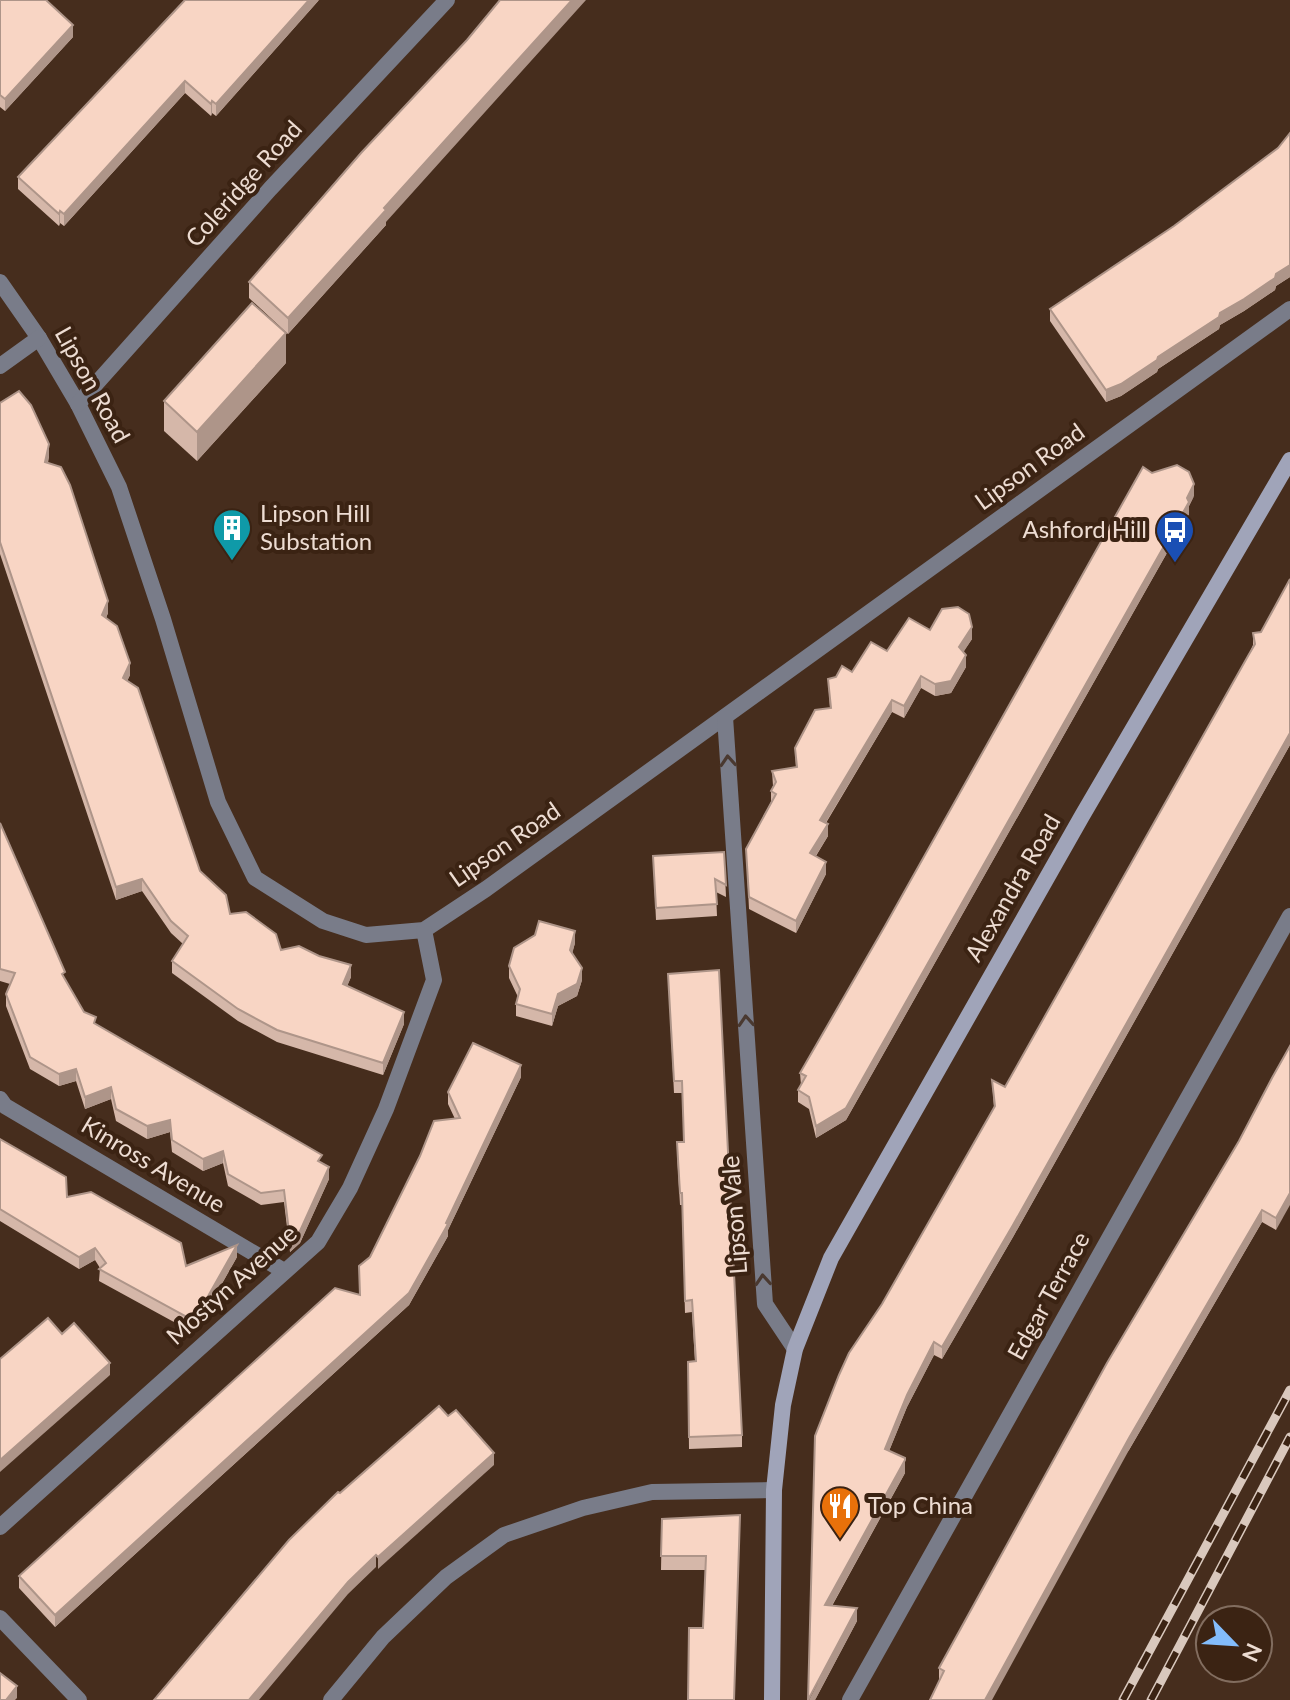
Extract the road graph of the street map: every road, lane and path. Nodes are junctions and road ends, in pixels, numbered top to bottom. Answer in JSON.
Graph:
{"nodes":[{"id":1,"x":447,"y":0,"type":"edge"},
{"id":2,"x":0,"y":282,"type":"edge"},
{"id":3,"x":1290,"y":309,"type":"edge"},
{"id":4,"x":39,"y":338,"type":"junction"},
{"id":5,"x":0,"y":366,"type":"edge"},
{"id":6,"x":78,"y":404,"type":"junction"},
{"id":7,"x":1290,"y":460,"type":"edge"},
{"id":8,"x":725,"y":717,"type":"junction"},
{"id":9,"x":1290,"y":916,"type":"edge"},
{"id":10,"x":424,"y":930,"type":"junction"},
{"id":11,"x":0,"y":1099,"type":"edge"},
{"id":12,"x":284,"y":1271,"type":"junction"},
{"id":13,"x":795,"y":1349,"type":"junction"},
{"id":14,"x":774,"y":1490,"type":"junction"},
{"id":15,"x":0,"y":1527,"type":"edge"},
{"id":16,"x":0,"y":1618,"type":"edge"},
{"id":17,"x":79,"y":1700,"type":"edge"},
{"id":18,"x":331,"y":1700,"type":"edge"},
{"id":19,"x":772,"y":1700,"type":"edge"},
{"id":20,"x":850,"y":1700,"type":"edge"}],
"edges":[{"from":1,"to":6,"type":"street","name":"Coleridge Road"},
{"from":2,"to":4,"type":"street","name":"Lipson Road"},
{"from":3,"to":8,"type":"street","name":"Lipson Road"},
{"from":4,"to":5,"type":"street"},
{"from":4,"to":6,"type":"street","name":"Lipson Road"},
{"from":6,"to":10,"type":"street","name":"Lipson Road"},
{"from":7,"to":13,"type":"main road","name":"Alexandra Road"},
{"from":8,"to":10,"type":"street","name":"Lipson Road"},
{"from":13,"to":8,"type":"street","name":"Lipson Vale","one_way":true},
{"from":9,"to":20,"type":"street","name":"Edgar Terrace"},
{"from":10,"to":12,"type":"street","name":"Mostyn Avenue"},
{"from":11,"to":12,"type":"street","name":"Kinross Avenue"},
{"from":12,"to":15,"type":"street","name":"Mostyn Avenue"},
{"from":13,"to":14,"type":"main road"},
{"from":14,"to":18,"type":"street"},
{"from":14,"to":19,"type":"main road"},
{"from":16,"to":17,"type":"street"}]}
